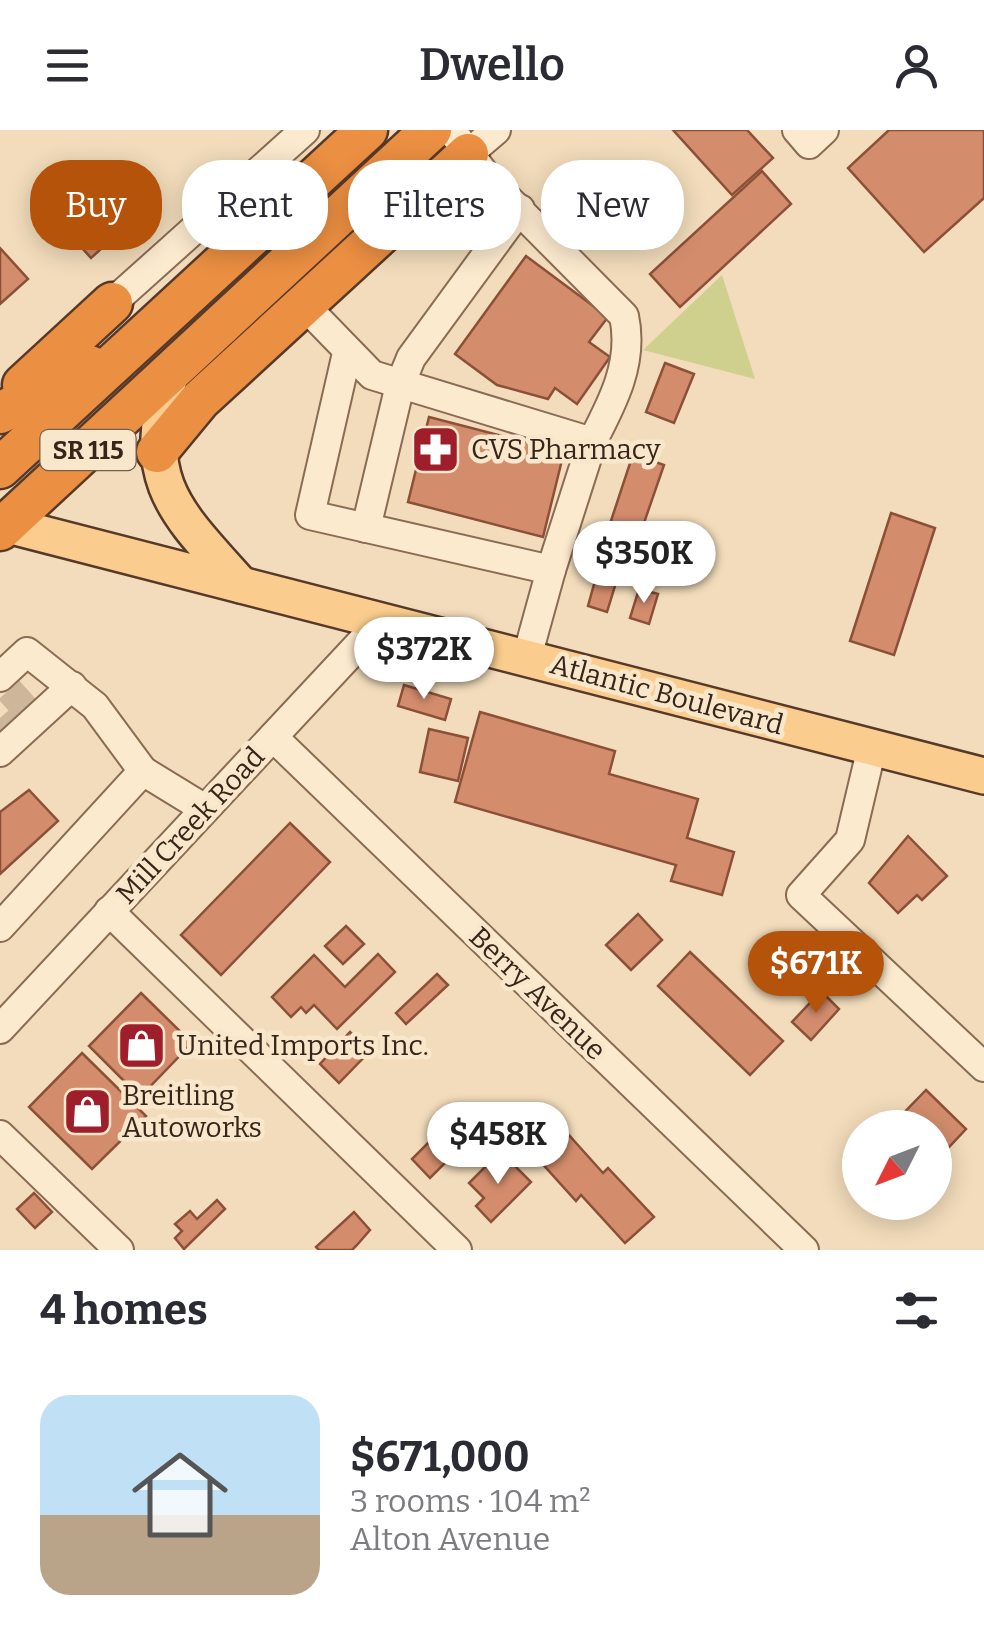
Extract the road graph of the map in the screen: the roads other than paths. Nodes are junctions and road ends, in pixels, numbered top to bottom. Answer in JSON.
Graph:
{"nodes":[{"id":1,"x":305,"y":130,"type":"edge"},
{"id":2,"x":367,"y":130,"type":"edge"},
{"id":3,"x":431,"y":130,"type":"edge"},
{"id":4,"x":797,"y":130,"type":"edge"},
{"id":5,"x":824,"y":130,"type":"edge"},
{"id":6,"x":472,"y":138,"type":"edge"},
{"id":7,"x":487,"y":160,"type":"edge"},
{"id":8,"x":521,"y":210,"type":"edge"},
{"id":9,"x":490,"y":250,"type":"edge"},
{"id":10,"x":112,"y":302,"type":"joint"},
{"id":11,"x":304,"y":306,"type":"junction"},
{"id":12,"x":146,"y":334,"type":"junction"},
{"id":13,"x":347,"y":352,"type":"junction"},
{"id":14,"x":170,"y":375,"type":"junction"},
{"id":15,"x":400,"y":386,"type":"junction"},
{"id":16,"x":0,"y":402,"type":"edge"},
{"id":17,"x":0,"y":413,"type":"edge"},
{"id":18,"x":592,"y":442,"type":"junction"},
{"id":19,"x":157,"y":452,"type":"junction"},
{"id":20,"x":0,"y":468,"type":"edge"},
{"id":21,"x":2,"y":526,"type":"edge"},
{"id":22,"x":366,"y":528,"type":"junction"},
{"id":23,"x":551,"y":570,"type":"junction"},
{"id":24,"x":241,"y":585,"type":"junction"},
{"id":25,"x":381,"y":621,"type":"junction"},
{"id":26,"x":527,"y":658,"type":"junction"},
{"id":27,"x":72,"y":686,"type":"junction"},
{"id":28,"x":12,"y":711,"type":"edge"},
{"id":29,"x":273,"y":736,"type":"junction"},
{"id":30,"x":872,"y":746,"type":"junction"},
{"id":31,"x":144,"y":772,"type":"junction"},
{"id":32,"x":984,"y":776,"type":"edge"},
{"id":33,"x":205,"y":809,"type":"junction"},
{"id":34,"x":109,"y":912,"type":"junction"},
{"id":35,"x":0,"y":928,"type":"edge"},
{"id":36,"x":0,"y":1029,"type":"edge"},
{"id":37,"x":984,"y":1067,"type":"edge"},
{"id":38,"x":0,"y":1134,"type":"edge"},
{"id":39,"x":118,"y":1250,"type":"edge"},
{"id":40,"x":457,"y":1250,"type":"edge"},
{"id":41,"x":804,"y":1250,"type":"edge"}],
"edges":[{"from":1,"to":10,"type":"street"},
{"from":2,"to":12,"type":"highway"},
{"from":3,"to":14,"type":"highway"},
{"from":4,"to":5,"type":"street"},
{"from":6,"to":7,"type":"street"},
{"from":6,"to":11,"type":"highway"},
{"from":8,"to":18,"type":"street"},
{"from":9,"to":15,"type":"street"},
{"from":10,"to":16,"type":"highway"},
{"from":11,"to":13,"type":"street"},
{"from":11,"to":19,"type":"highway"},
{"from":12,"to":17,"type":"highway"},
{"from":12,"to":20,"type":"highway"},
{"from":13,"to":15,"type":"street"},
{"from":13,"to":22,"type":"street"},
{"from":14,"to":19,"type":"main road"},
{"from":14,"to":21,"type":"highway","number":"SR 115"},
{"from":15,"to":18,"type":"street"},
{"from":15,"to":22,"type":"street"},
{"from":18,"to":23,"type":"street"},
{"from":19,"to":24,"type":"main road"},
{"from":21,"to":24,"type":"main road","name":"Atlantic Boulevard"},
{"from":22,"to":23,"type":"street"},
{"from":23,"to":26,"type":"street"},
{"from":24,"to":25,"type":"main road","name":"Atlantic Boulevard"},
{"from":25,"to":26,"type":"main road","name":"Atlantic Boulevard"},
{"from":25,"to":29,"type":"street","name":"Mill Creek Road"},
{"from":26,"to":30,"type":"main road","name":"Atlantic Boulevard"},
{"from":27,"to":28,"type":"street"},
{"from":27,"to":28,"type":"street"},
{"from":27,"to":31,"type":"street"},
{"from":29,"to":33,"type":"street","name":"Mill Creek Road"},
{"from":29,"to":41,"type":"street","name":"Berry Avenue"},
{"from":30,"to":32,"type":"main road","name":"Atlantic Boulevard"},
{"from":30,"to":37,"type":"street"},
{"from":31,"to":33,"type":"street"},
{"from":31,"to":35,"type":"street"},
{"from":33,"to":34,"type":"street","name":"Mill Creek Road"},
{"from":34,"to":36,"type":"street","name":"Mill Creek Road"},
{"from":34,"to":40,"type":"street"},
{"from":38,"to":39,"type":"street"}]}
